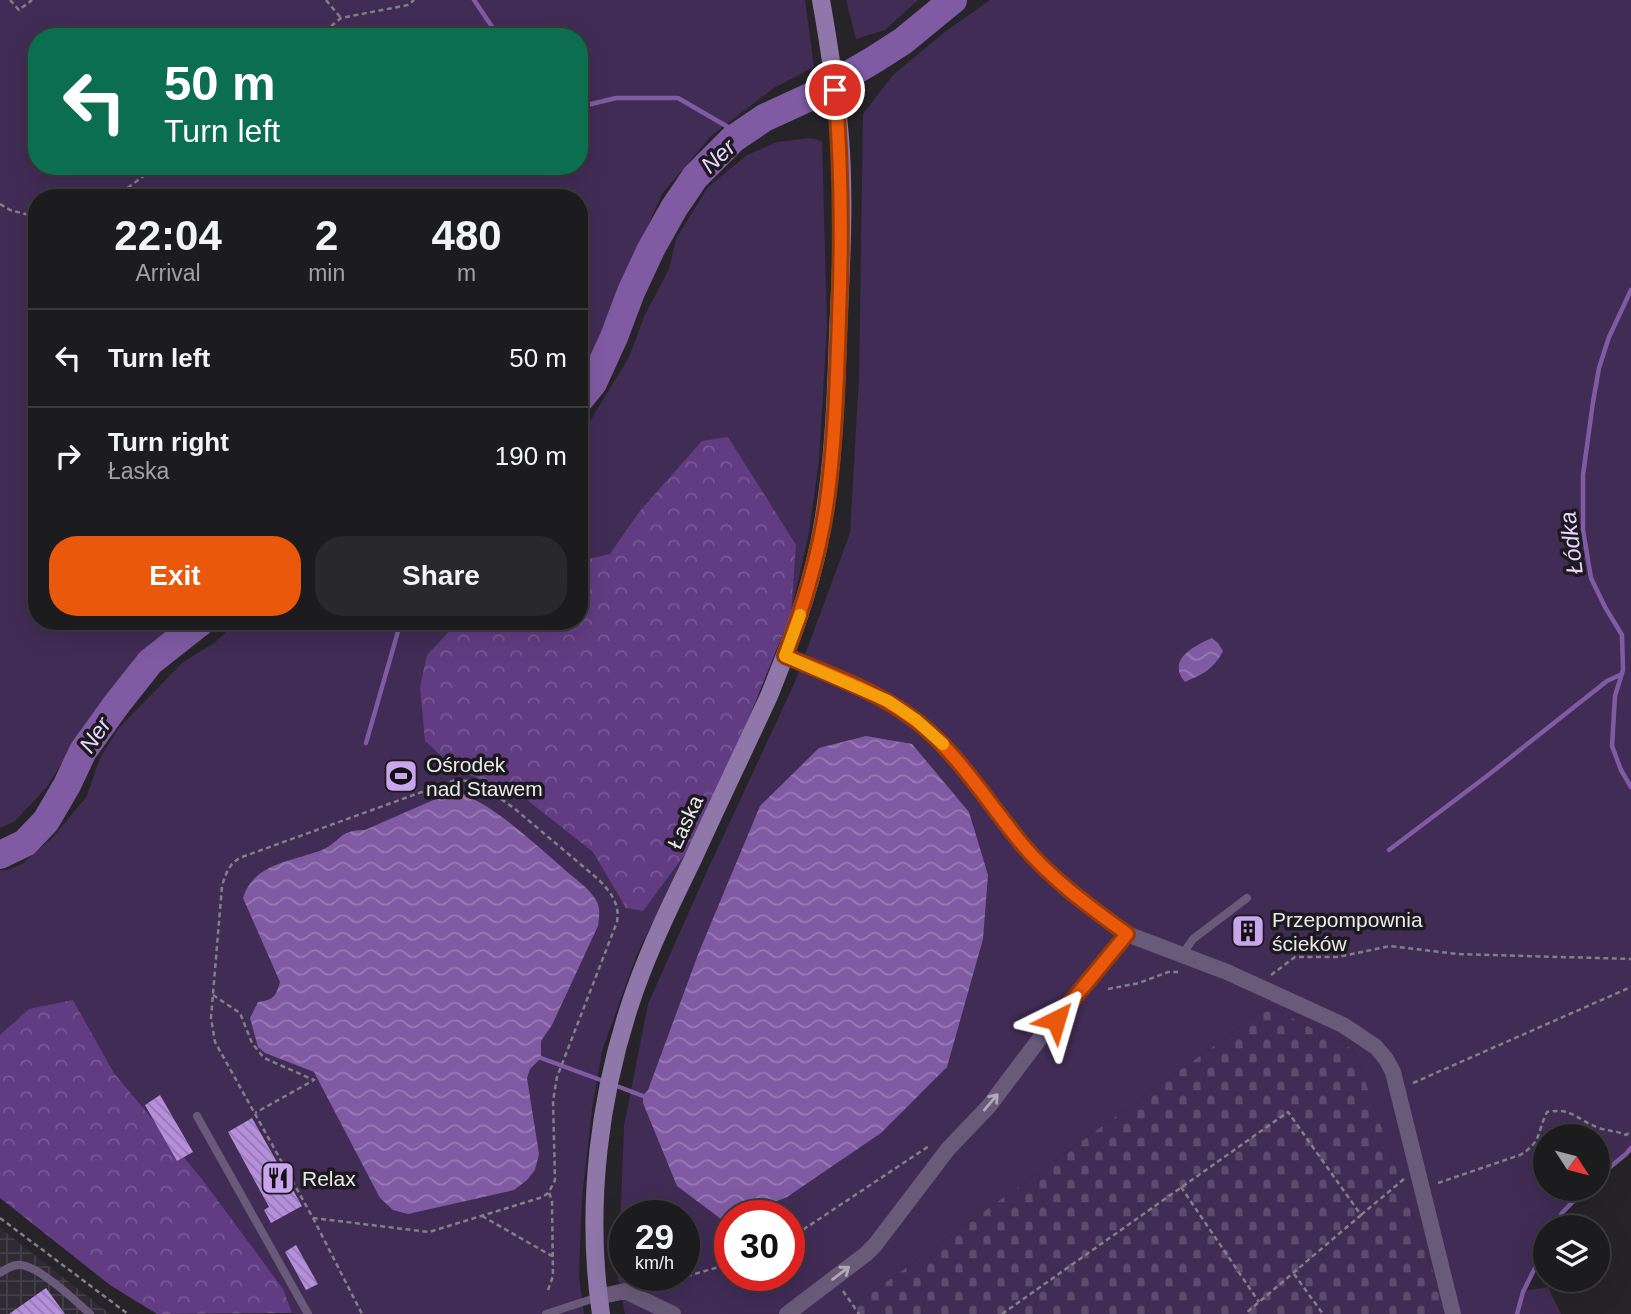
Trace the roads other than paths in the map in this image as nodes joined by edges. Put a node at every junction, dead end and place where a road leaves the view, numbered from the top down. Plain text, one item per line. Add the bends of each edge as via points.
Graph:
1 (821, 0) edge
2 (785, 656) junction
3 (1247, 898) dead end
4 (1127, 934) junction
5 (1182, 955) junction
6 (197, 1116) dead end
7 (0, 1273) edge
8 (603, 1302) edge
9 (670, 1313) edge
10 (90, 1314) edge
11 (308, 1314) edge
12 (546, 1314) edge
13 (787, 1314) edge
14 (1453, 1314) edge

1 - 2 main road, Łaska via 840,139 838,353 823,525
2 - 4 street via 888,701 916,720 952,754 1049,873
2 - 8 main road, Łaska via 656,937 628,1012 605,1107 597,1164 595,1244
3 - 5 lane via 1193,939
4 - 5 street
13 -> 4 street via 875,1245 948,1149
5 - 14 street via 1352,1030 1386,1059
6 - 11 lane
7 - 10 lane via 22,1265 47,1278
8 - 9 street via 625,1291
8 - 12 lane

